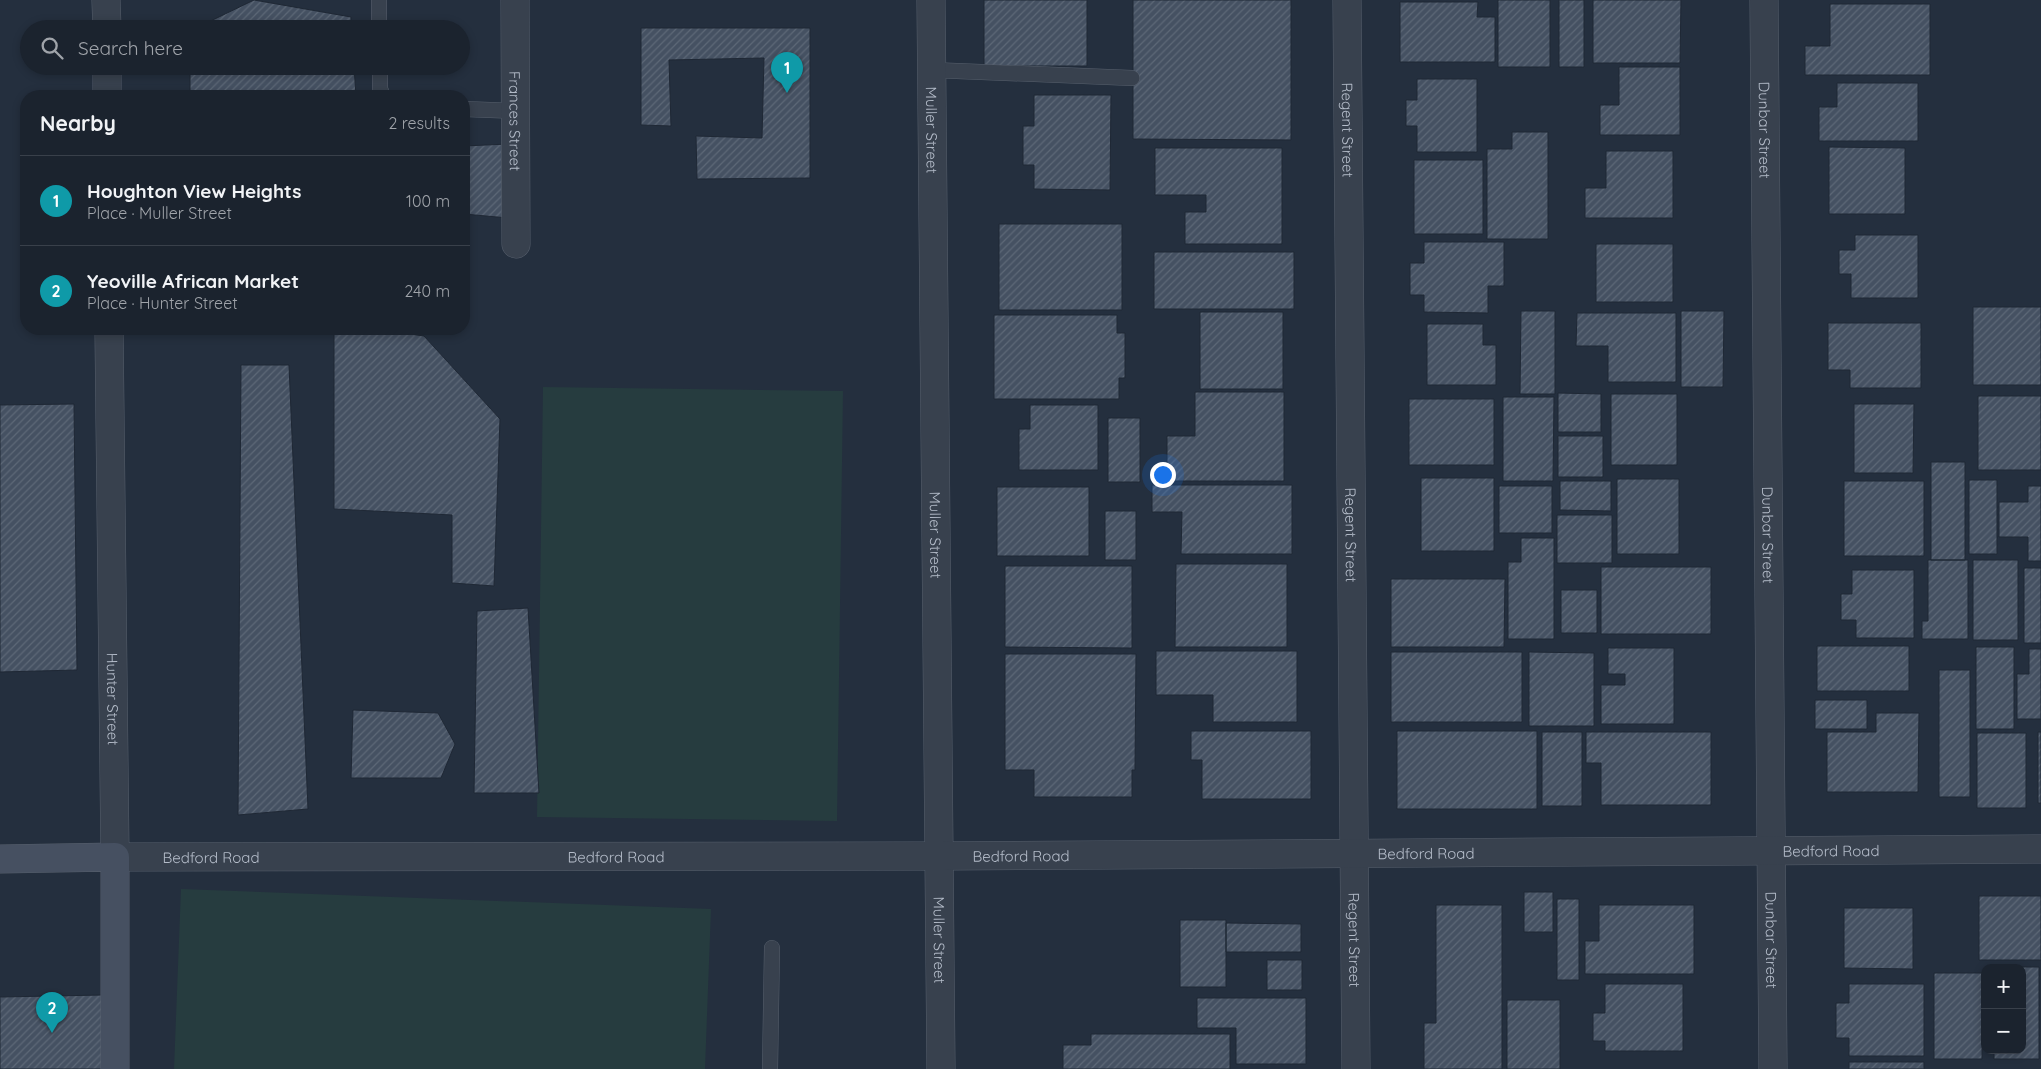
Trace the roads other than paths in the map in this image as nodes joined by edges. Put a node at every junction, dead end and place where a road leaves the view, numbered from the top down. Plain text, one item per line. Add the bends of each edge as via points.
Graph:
1 (106, 0) edge
2 (515, 0) edge
3 (931, 0) edge
4 (1347, 0) edge
5 (1764, 0) edge
6 (379, 1) dead end
7 (107, 20) edge
8 (379, 20) edge
9 (932, 70) junction
10 (107, 75) edge
11 (380, 75) edge
12 (1132, 78) dead end
13 (107, 90) edge
14 (380, 90) edge
15 (470, 109) edge
16 (516, 111) junction
17 (516, 244) dead end
18 (109, 335) edge
19 (2041, 849) edge
20 (1771, 851) junction
21 (1354, 853) junction
22 (939, 856) junction
23 (116, 858) junction
24 (0, 859) edge
25 (772, 948) dead end
26 (115, 1069) edge
27 (770, 1069) edge
28 (941, 1069) edge
29 (1356, 1069) edge
30 (1773, 1069) edge

1 - 7 street
2 - 16 street, Frances Street
3 - 9 street, Muller Street
4 - 21 street, Regent Street
5 - 20 street, Dunbar Street
6 - 8 lane
9 - 12 lane
9 - 22 street, Muller Street
10 - 13 street
11 - 14 lane
15 - 16 lane
16 - 17 street, Frances Street
18 - 23 street, Hunter Street
19 - 20 street, Bedford Road
20 - 21 street, Bedford Road
20 - 30 street, Dunbar Street
21 - 22 street, Bedford Road
21 - 29 street, Regent Street
22 - 23 street, Bedford Road
22 - 28 street, Muller Street
23 - 24 main road, Bedford Road
23 - 26 main road, Hunter Street
25 - 27 lane

